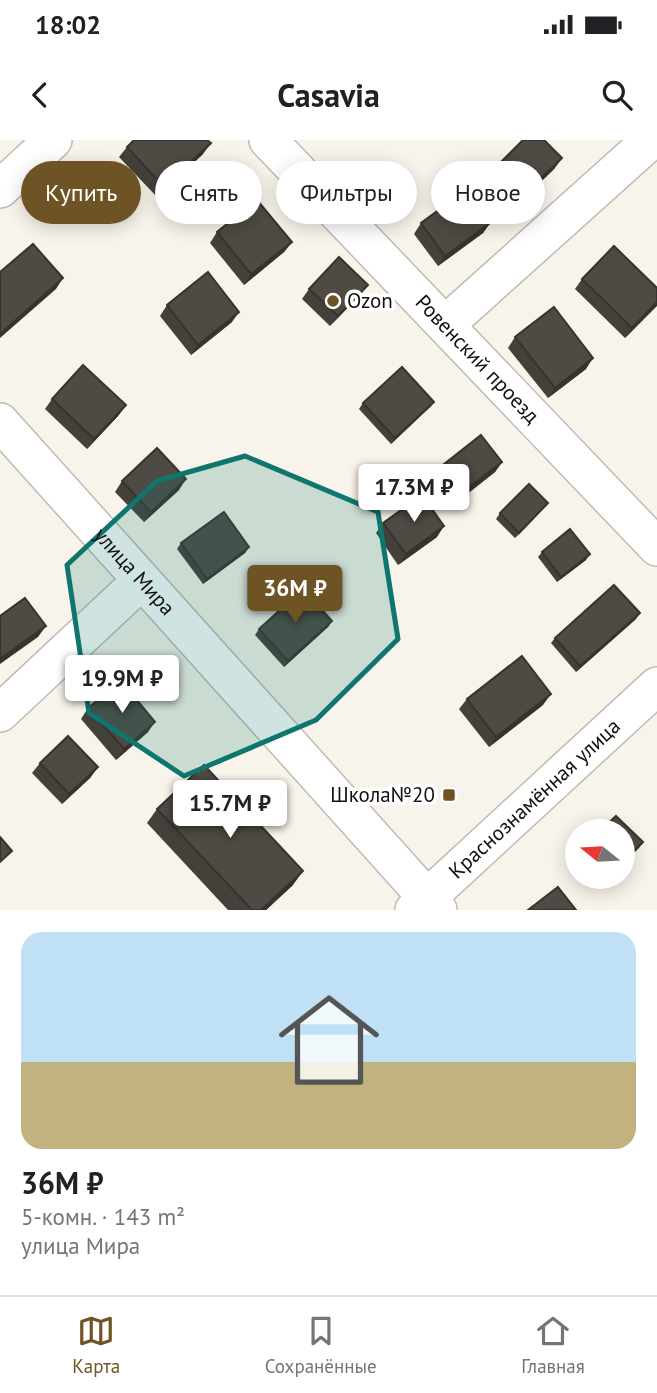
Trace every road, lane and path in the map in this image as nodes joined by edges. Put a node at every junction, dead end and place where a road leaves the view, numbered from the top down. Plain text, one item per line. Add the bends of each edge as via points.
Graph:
1 (53, 140) edge
2 (268, 140) edge
3 (651, 140) edge
4 (0, 189) edge
5 (445, 325) junction
6 (0, 422) edge
7 (657, 547) edge
8 (141, 581) junction
9 (657, 686) edge
10 (0, 713) edge
11 (426, 906) edge

1 - 4 street
2 - 5 street, Ровенский проезд
3 - 5 street
5 - 7 street, Ровенский проезд
6 - 8 street, улица Мира
8 - 10 street
8 - 11 street, улица Мира
9 - 11 street, Краснознамённая улица

